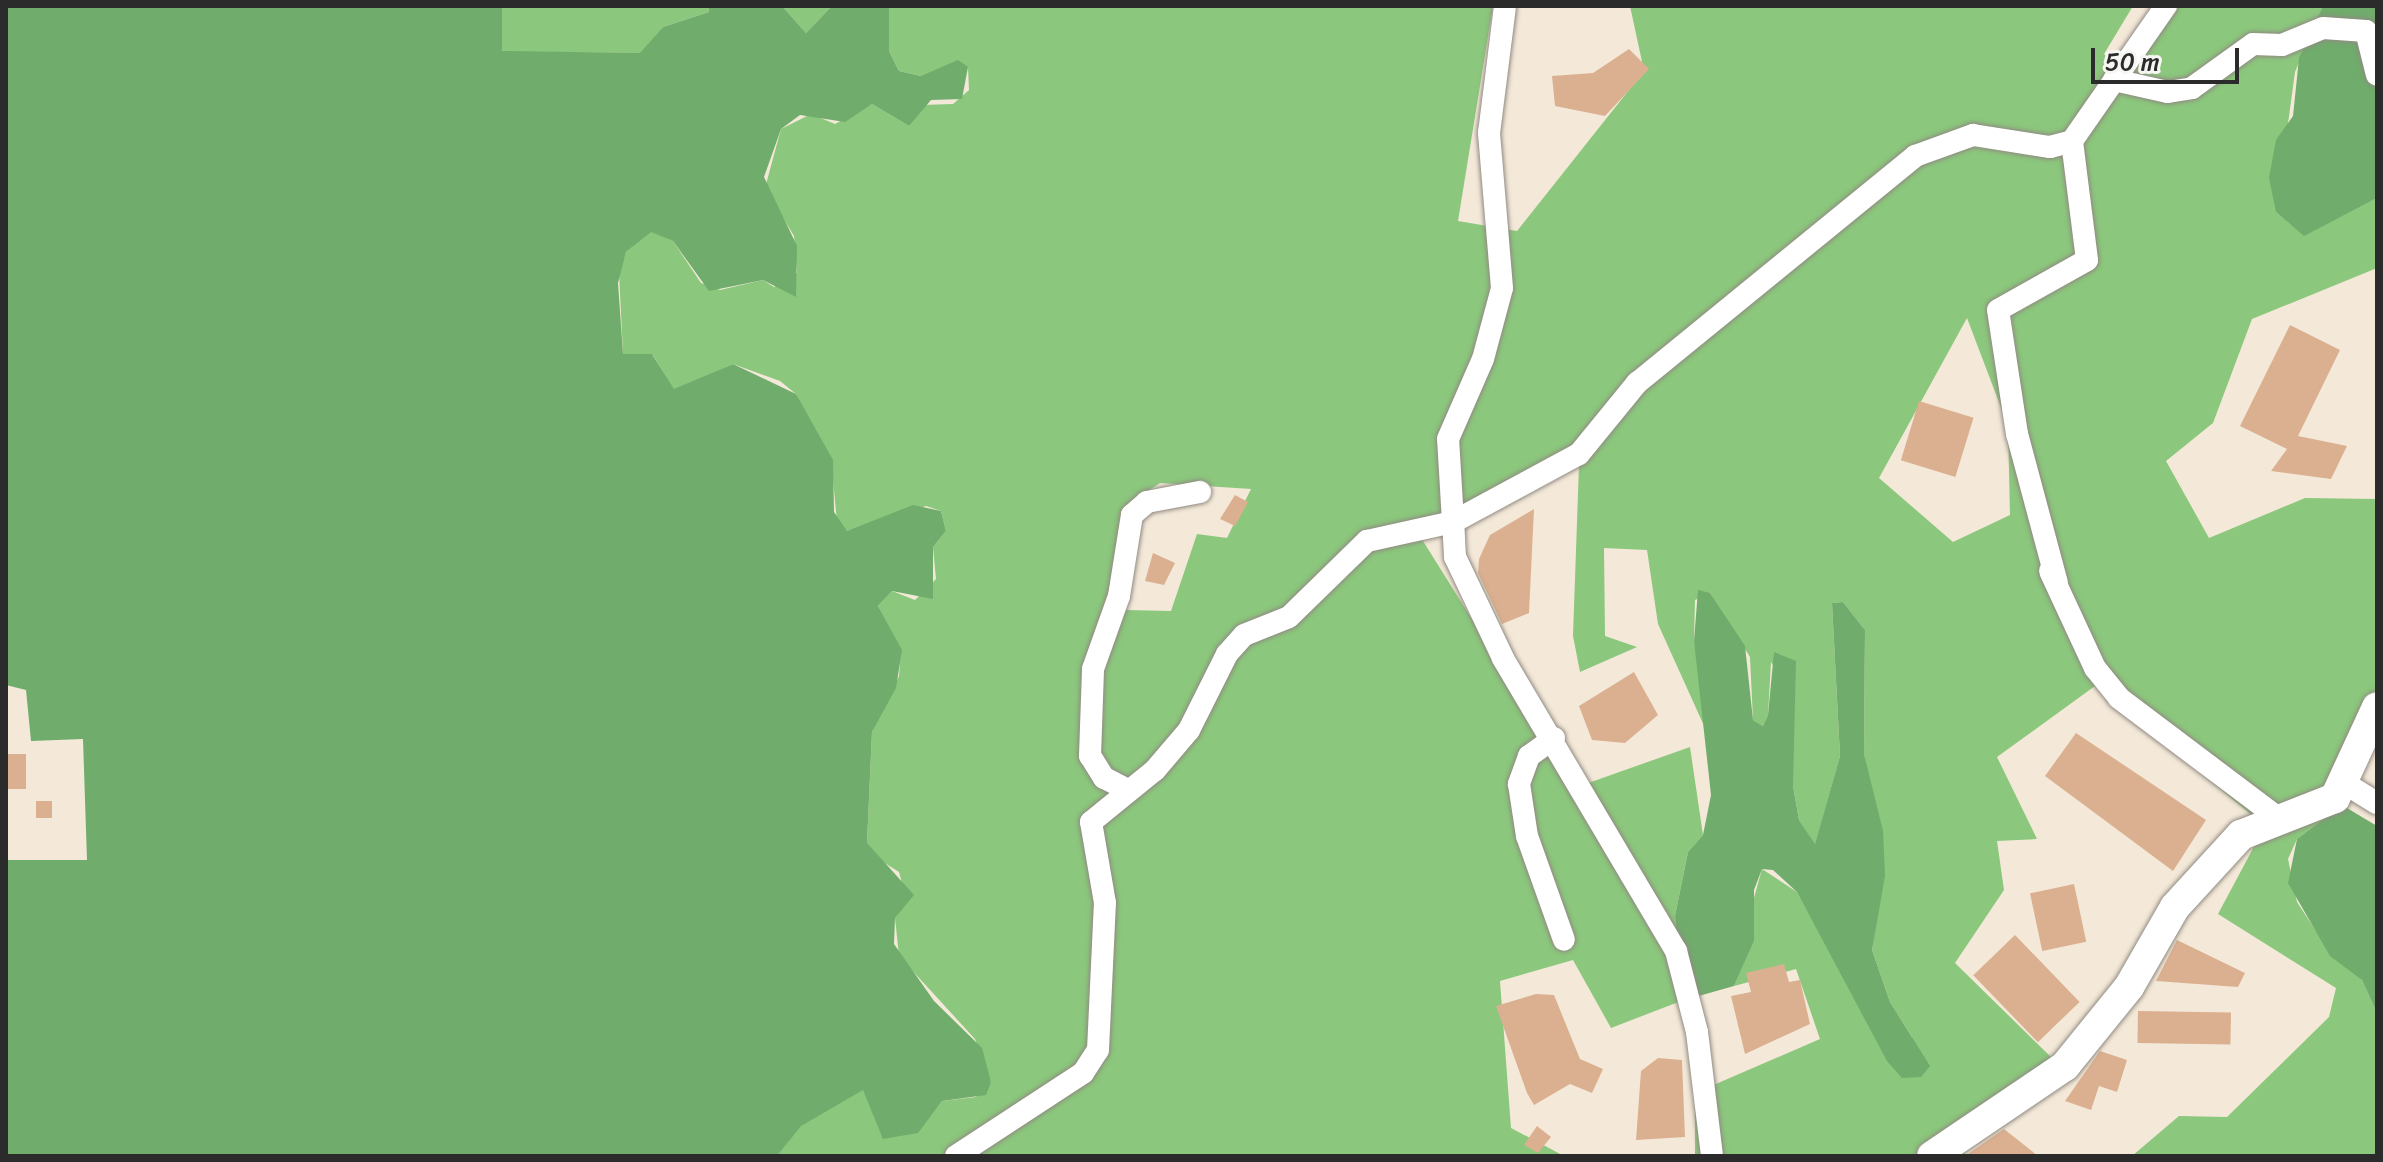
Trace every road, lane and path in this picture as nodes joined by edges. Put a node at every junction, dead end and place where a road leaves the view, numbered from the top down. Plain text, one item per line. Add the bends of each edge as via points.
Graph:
1 (1505, 6) edge
2 (2166, 6) edge
3 (2377, 75) edge
4 (2114, 80) junction
5 (2072, 141) junction
6 (1200, 492) dead end
7 (1453, 522) junction
8 (2030, 536) dead end
9 (2057, 583) junction
10 (2377, 707) edge
11 (1554, 738) junction
12 (2346, 784) junction
13 (1126, 789) junction
14 (2377, 803) edge
15 (2277, 817) junction
16 (1564, 940) dead end
17 (956, 1156) edge
18 (1712, 1156) edge
19 (1932, 1156) edge

1 - 7 street via 1489,133 1502,288 1483,359 1448,439
2 - 4 street
3 - 4 street via 2366,31 2323,28 2282,45 2253,44 2192,88 2168,92
4 - 5 street
5 - 7 street via 2050,147 1973,135 1915,156 1828,234 1637,383 1579,454
5 - 9 street via 2087,260 1998,310 2017,434
6 - 13 street via 1147,502 1132,515 1119,596 1093,669 1090,756 1104,778
7 - 11 street via 1455,557 1477,605
7 - 13 street via 1367,541 1289,617 1244,635 1227,654 1189,730 1155,770
8 - 9 street
9 - 15 street via 2095,668 2119,698
10 - 12 street
11 - 16 street via 1529,756 1519,784 1527,836
11 - 18 street via 1676,951 1697,1032
12 - 14 street
12 - 15 street via 2327,804
13 - 17 street via 1091,822 1105,903 1104,1027 1093,1062
15 - 19 street via 2241,835 2175,907 2129,987 2065,1066

